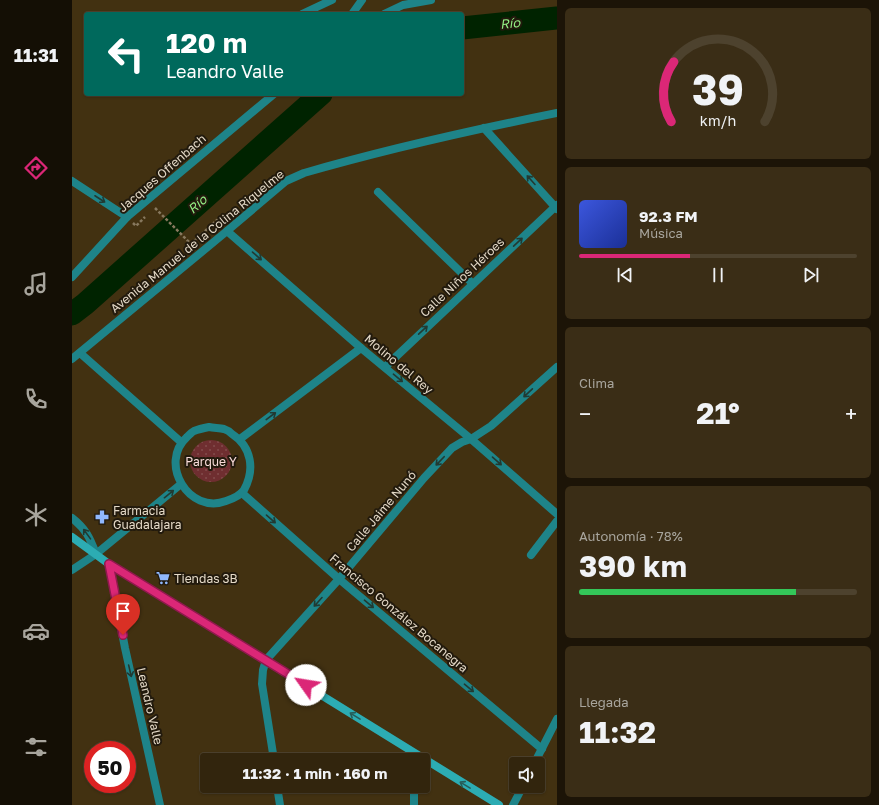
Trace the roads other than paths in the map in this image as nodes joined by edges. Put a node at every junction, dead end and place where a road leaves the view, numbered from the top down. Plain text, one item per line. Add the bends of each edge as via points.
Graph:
1 (332, 0) edge
2 (362, 0) edge
3 (431, 0) edge
4 (306, 12) edge
5 (353, 12) edge
6 (388, 12) edge
7 (272, 96) edge
8 (557, 113) edge
9 (484, 128) junction
10 (72, 181) edge
11 (378, 192) dead end
12 (556, 207) edge
13 (127, 217) junction
14 (227, 231) junction
15 (72, 277) edge
16 (473, 284) junction
17 (361, 348) junction
18 (80, 352) junction
19 (72, 359) edge
20 (385, 367) junction
21 (557, 367) edge
22 (240, 439) junction
23 (471, 439) junction
24 (182, 442) junction
25 (181, 484) junction
26 (242, 493) junction
27 (557, 514) edge
28 (72, 518) edge
29 (557, 521) edge
30 (72, 537) edge
31 (96, 554) junction
32 (532, 556) dead end
33 (109, 564) junction
34 (72, 570) edge
35 (339, 579) junction
36 (266, 660) junction
37 (557, 720) edge
38 (542, 749) junction
39 (273, 753) edge
40 (408, 753) edge
41 (538, 757) edge
42 (430, 766) edge
43 (278, 793) edge
44 (414, 793) edge
45 (519, 793) edge
46 (160, 805) edge
47 (280, 805) edge
48 (414, 805) edge
49 (499, 805) edge
50 (513, 805) edge

1 - 4 street
2 - 5 street
3 - 6 street via 403,5
7 - 13 street, Jacques Offenbach
8 - 9 street, Avenida Manuel de la Colina Riquelme
12 -> 9 street
9 - 14 street, Avenida Manuel de la Colina Riquelme via 304,173 286,181
10 -> 13 street
11 - 16 street
16 -> 12 street, Calle Niños Héroes
13 - 15 street, Jacques Offenbach
14 -> 17 street, Molino del Rey
14 - 18 street, Avenida Manuel de la Colina Riquelme
20 -> 16 street, Calle Niños Héroes
17 - 20 street, Molino del Rey
22 -> 17 street
18 - 19 street, Avenida Manuel de la Colina Riquelme
18 - 24 street
20 -> 23 street, Molino del Rey
21 -> 23 street, Calle Jaime Nunó via 492,426
22 - 24 street via 226,430 209,427 194,431
22 - 26 street via 248,452 251,466 249,481
23 -> 27 street, Molino del Rey
23 -> 35 street, Calle Jaime Nunó via 452,448 428,473
24 - 25 street via 176,457 176,470
25 - 26 street via 189,494 210,503 221,503
31 -> 25 street
26 -> 35 street, Francisco González Bocanegra
31 -> 28 street via 90,537
29 - 32 street
30 - 31 main road
31 - 33 main road
31 - 34 street
33 - 36 main road
33 -> 46 street, Leandro Valle
35 -> 36 street, Calle Jaime Nunó
35 -> 38 street, Francisco González Bocanegra
36 - 39 street via 262,684
40 -> 36 main road
37 - 38 street
38 - 41 street
49 -> 42 main road
43 - 47 street
44 - 48 street
45 - 50 street

